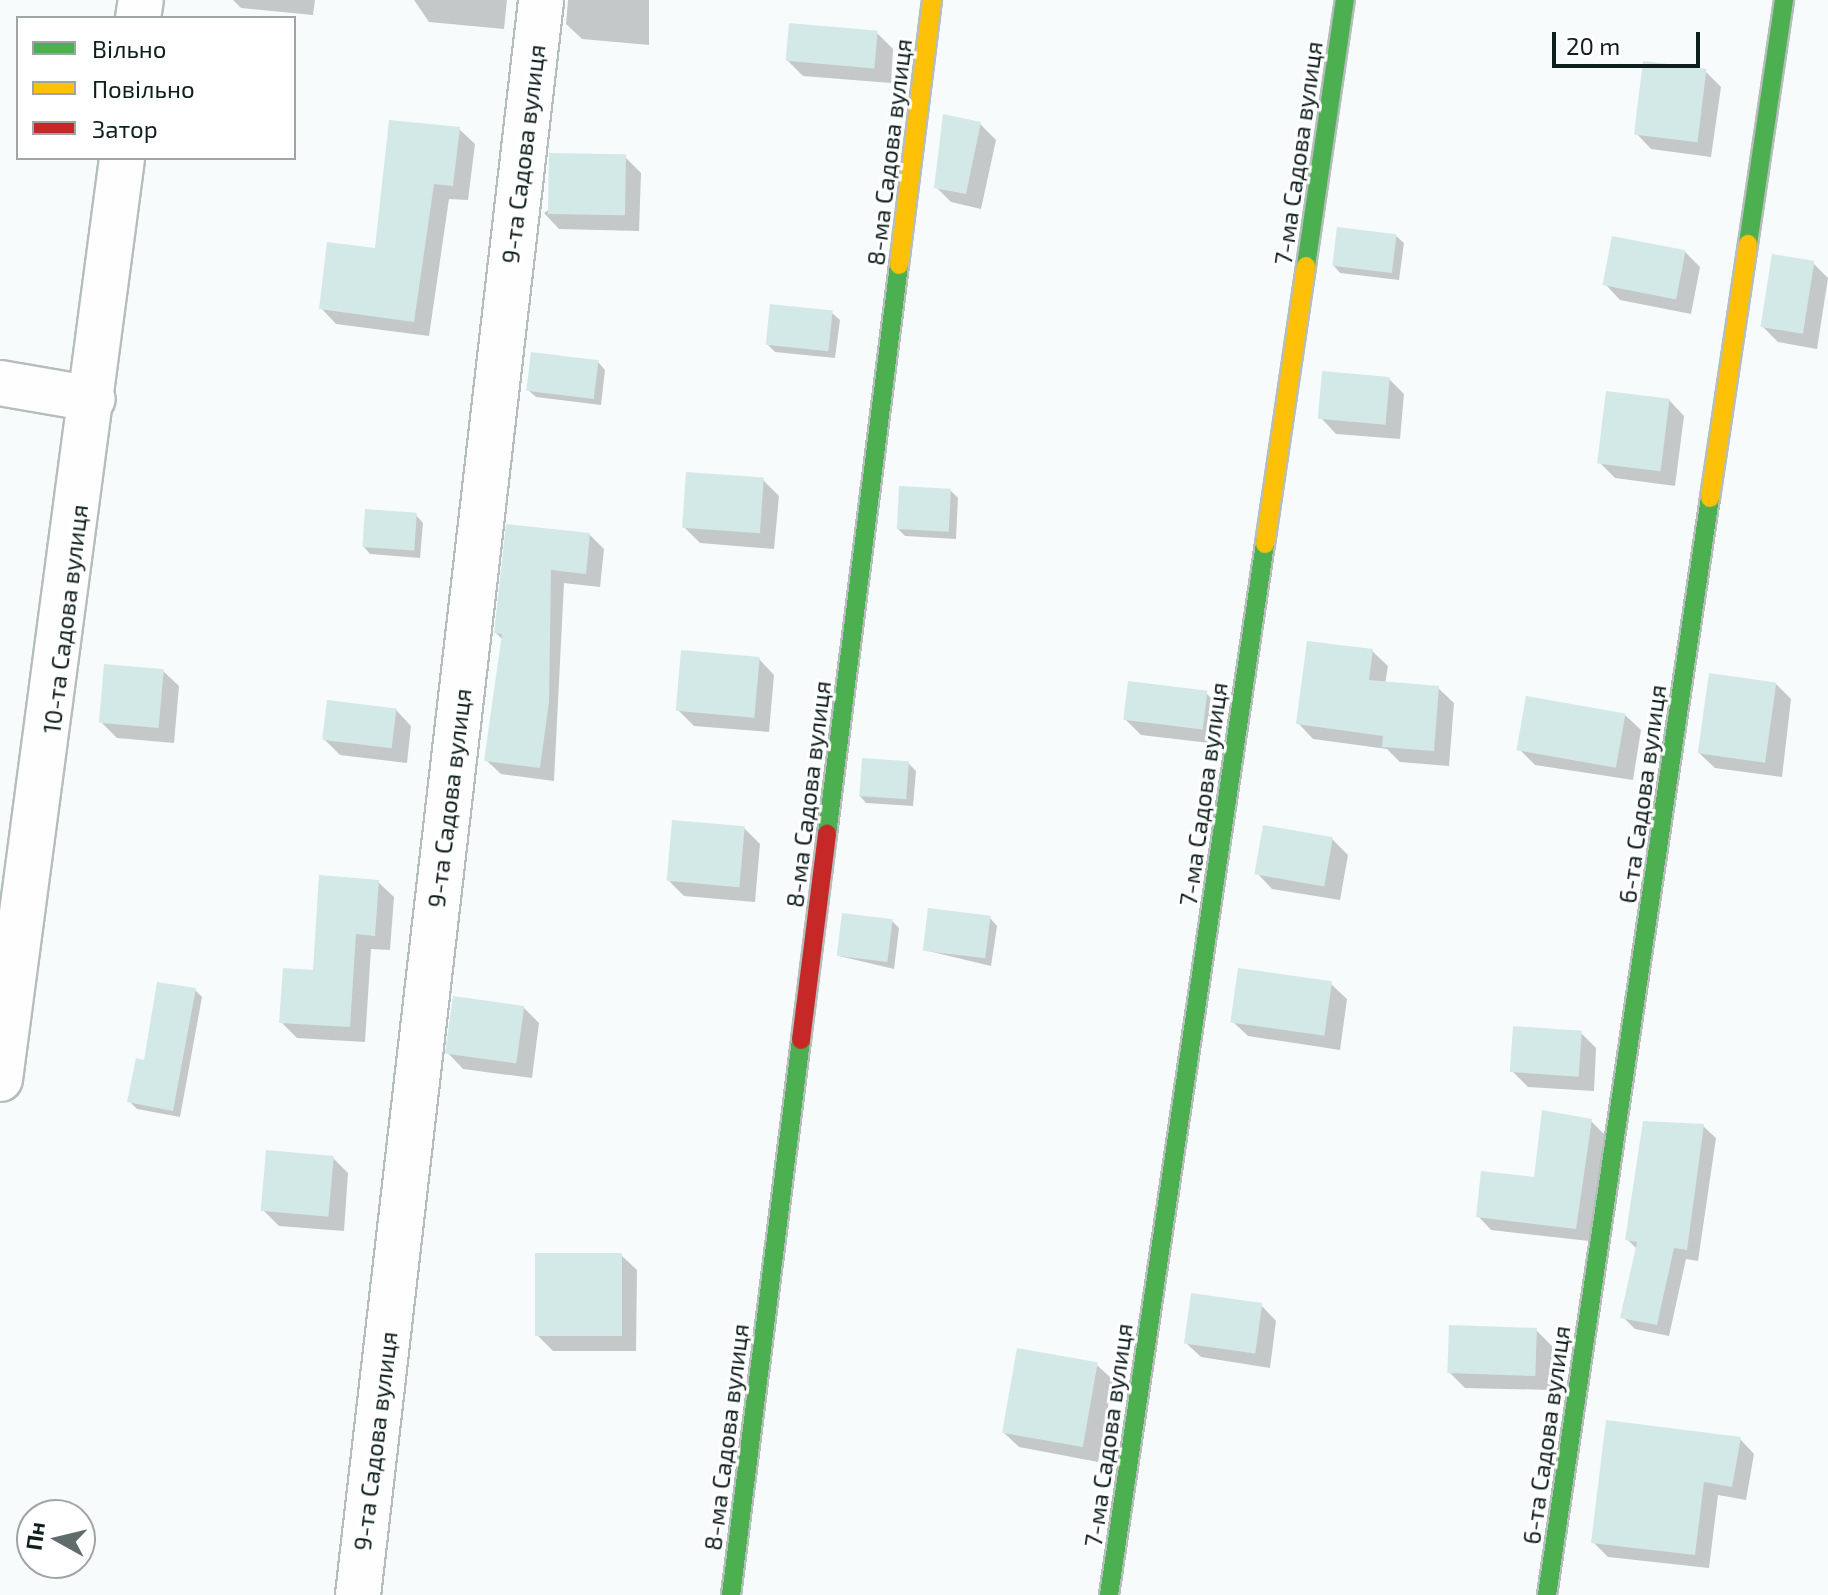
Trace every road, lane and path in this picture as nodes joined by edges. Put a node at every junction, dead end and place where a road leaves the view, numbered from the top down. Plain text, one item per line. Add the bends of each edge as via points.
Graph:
1 (541, 0) edge
2 (932, 0) edge
3 (1345, 0) edge
4 (1784, 0) edge
5 (122, 160) edge
6 (0, 383) edge
7 (93, 399) junction
8 (0, 1079) edge
9 (358, 1595) edge
10 (731, 1595) edge
11 (1109, 1595) edge
12 (1547, 1595) edge

1 - 9 street, 9-та Садова вулиця
2 - 10 street, 8-ма Садова вулиця
3 - 11 street, 7-ма Садова вулиця
4 - 12 street, 6-та Садова вулиця
5 - 7 street, 10-та Садова вулиця
6 - 7 street
7 - 8 street, 10-та Садова вулиця

